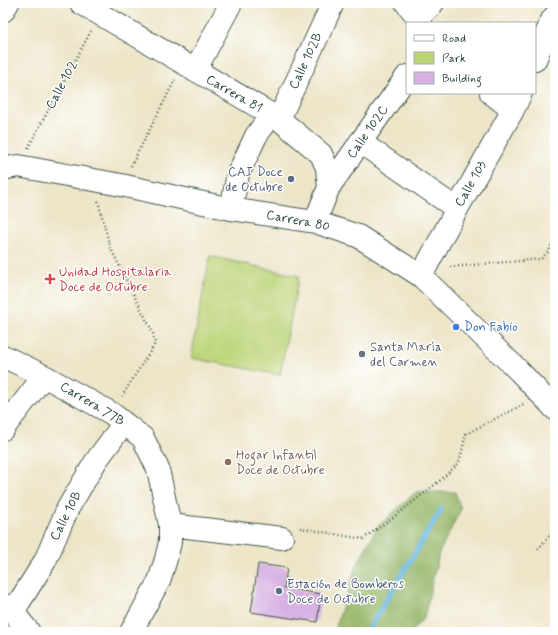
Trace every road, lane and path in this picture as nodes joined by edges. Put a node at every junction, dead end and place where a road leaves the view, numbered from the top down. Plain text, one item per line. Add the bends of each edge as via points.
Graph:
1 (8, 3) edge
2 (81, 3) edge
3 (231, 3) edge
4 (332, 3) edge
5 (102, 9) edge
6 (3, 11) edge
7 (555, 16) edge
8 (536, 58) edge
9 (189, 67) junction
10 (406, 77) edge
11 (494, 94) edge
12 (517, 102) edge
13 (275, 117) junction
14 (360, 142) junction
15 (11, 167) edge
16 (92, 179) junction
17 (121, 185) junction
18 (329, 187) junction
19 (232, 209) junction
20 (457, 209) junction
21 (315, 222) junction
22 (555, 238) edge
23 (447, 267) dead end
24 (421, 276) junction
25 (3, 356) edge
26 (44, 376) junction
27 (526, 403) dead end
28 (555, 409) edge
29 (118, 418) junction
30 (3, 429) edge
31 (170, 525) junction
32 (555, 529) edge
33 (291, 533) joint
34 (538, 549) dead end
35 (8, 608) edge
36 (29, 632) edge
37 (131, 632) edge

1 - 6 street
2 - 5 street, Carrera 81
3 - 9 street
4 - 13 street, Calle 102B
5 - 9 street, Carrera 81
5 - 15 path, Calle 102
7 - 8 street
9 - 13 street, Carrera 81
9 - 17 path
10 - 14 street, Calle 102C
11 - 12 street
12 - 20 street, Calle 103
13 - 18 street, Carrera 81 via 321,154 327,168
13 - 19 street, Calle 102B via 256,136 238,174
14 - 18 street, Calle 102C
14 - 20 street
15 - 16 street, Carrera 80
16 - 17 street, Carrera 80
16 - 29 path via 110,247 153,333 155,344
17 - 19 street, Carrera 80
18 - 21 street, Carrera 81
19 - 21 street, Carrera 80
20 - 24 street, Calle 103
21 - 24 street, Carrera 80 via 358,236
22 - 23 path via 549,251 540,259
24 - 28 street, Carrera 80 via 520,371
25 - 26 street, Carrera 77B
26 - 29 street, Carrera 77B
26 - 30 street
27 - 33 path via 466,434 459,463 363,539
29 - 31 street, Carrera 77B via 143,438 158,469
29 - 35 street, Calle 10B via 68,508 45,560
31 - 33 street
31 - 37 street, Carrera 77B via 170,542 159,581
32 - 34 path
35 - 36 street

